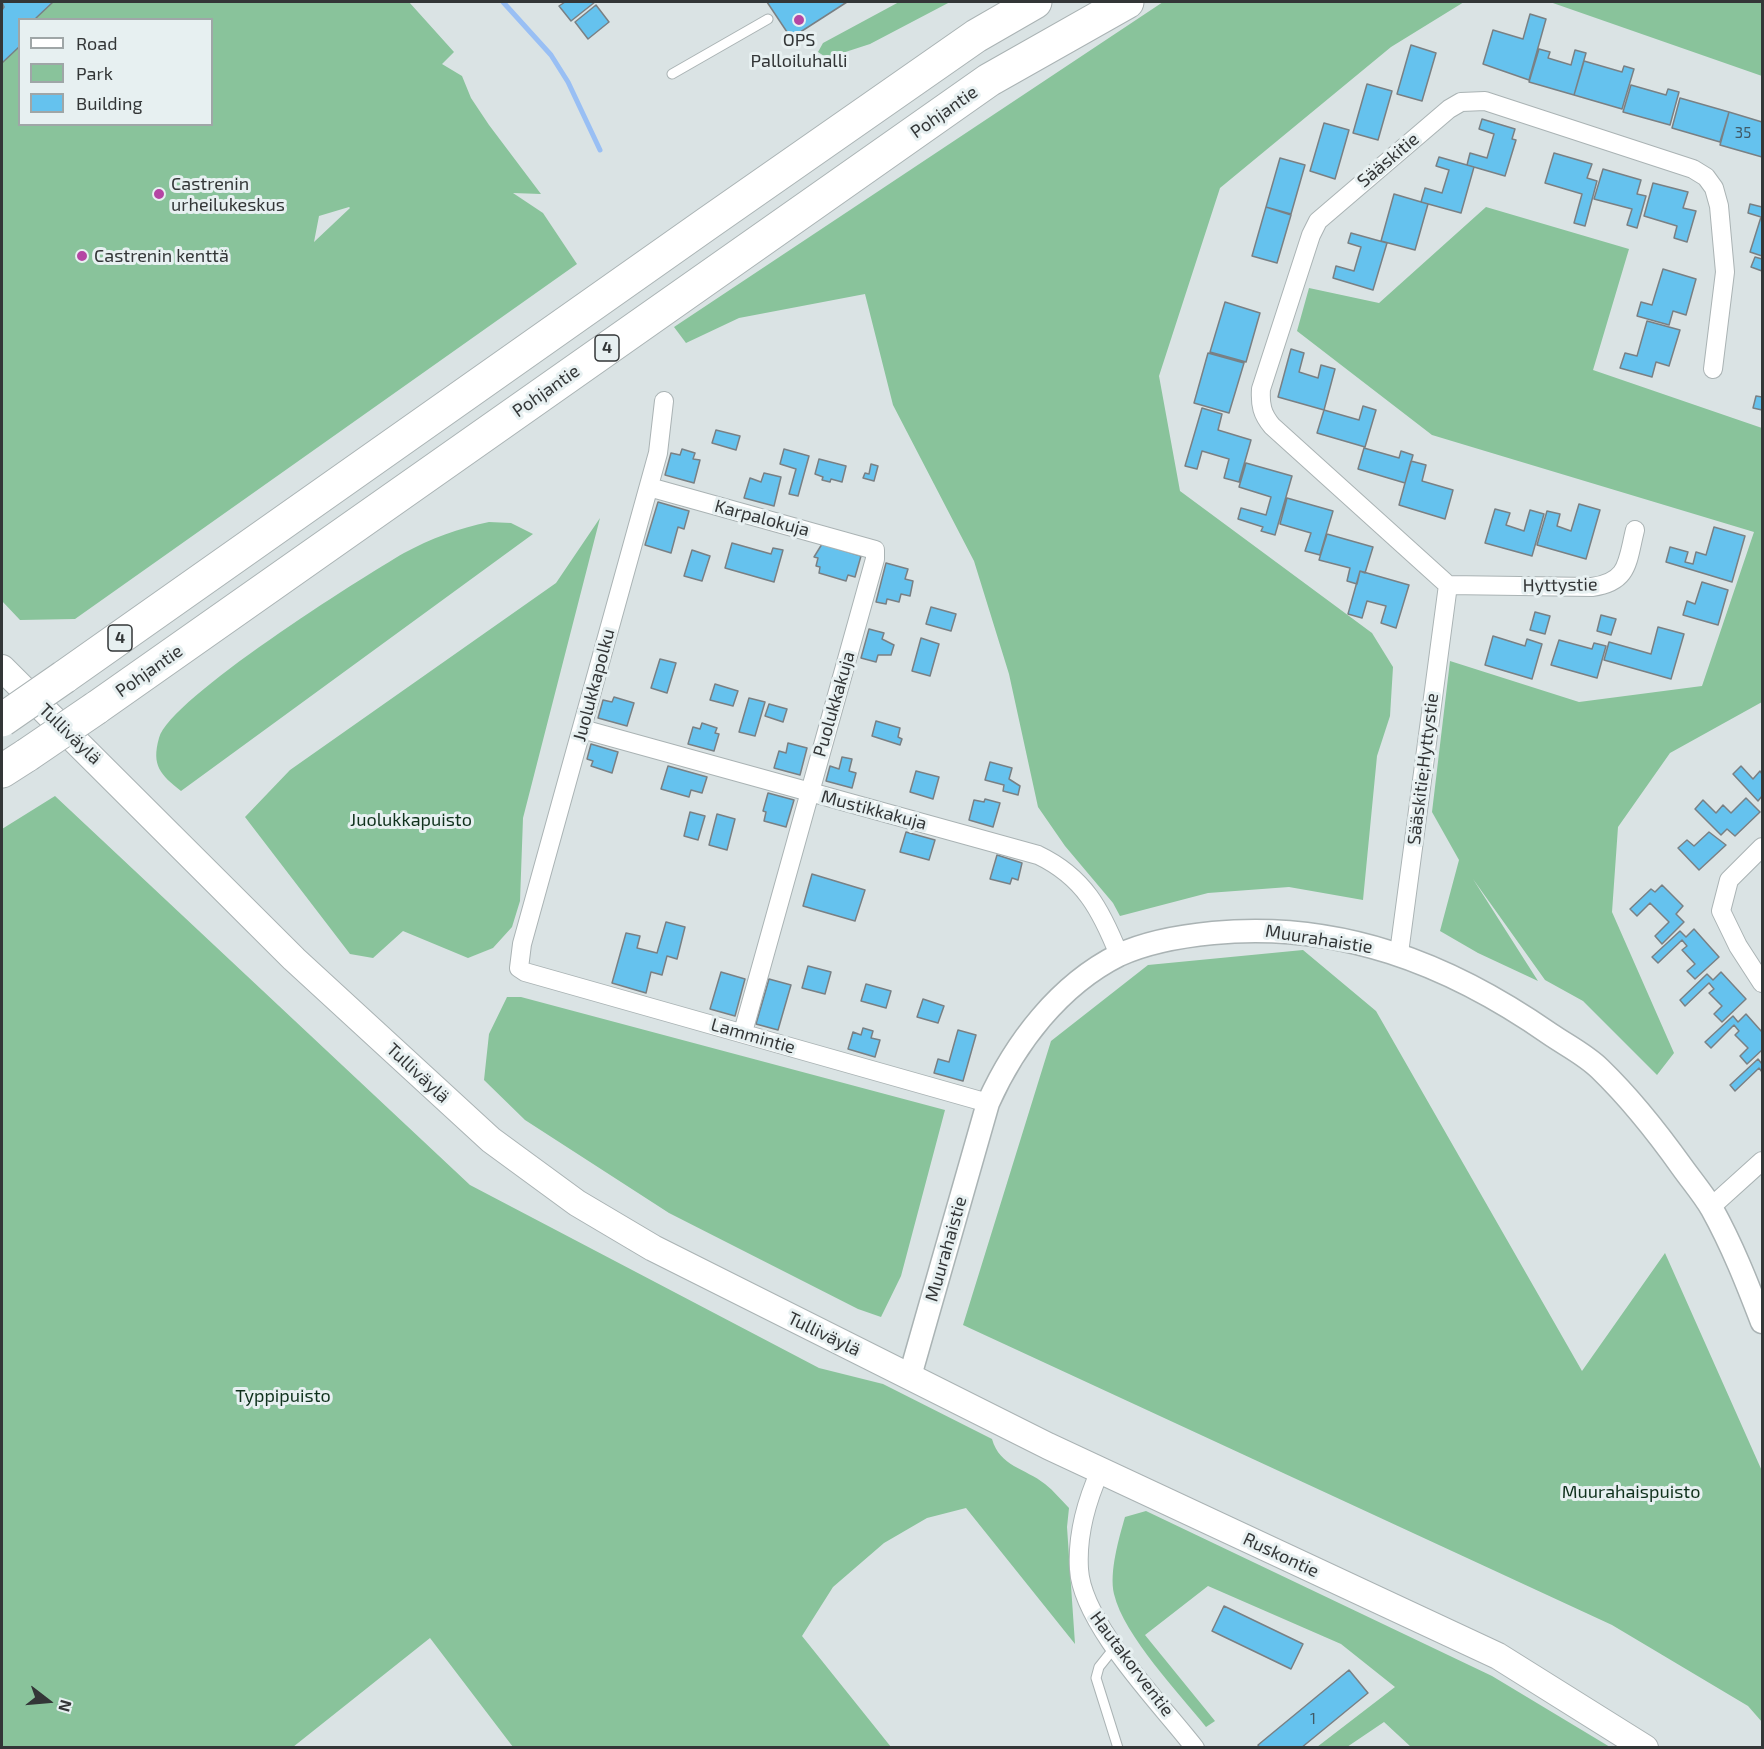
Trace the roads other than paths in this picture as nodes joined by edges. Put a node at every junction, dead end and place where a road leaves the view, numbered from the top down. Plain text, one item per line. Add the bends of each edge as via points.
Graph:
1 (1035, 2) edge
2 (1127, 2) edge
3 (768, 19) dead end
4 (672, 74) dead end
5 (1713, 369) dead end
6 (664, 401) dead end
7 (649, 487) junction
8 (1635, 530) dead end
9 (875, 550) joint
10 (1448, 585) junction
11 (2, 668) edge
12 (2, 720) edge
13 (582, 729) junction
14 (14, 763) edge
15 (810, 792) junction
16 (1762, 847) edge
17 (1398, 953) junction
18 (1119, 955) junction
19 (519, 968) joint
20 (1762, 983) edge
21 (743, 1032) junction
22 (988, 1103) junction
23 (1762, 1161) edge
24 (1711, 1207) junction
25 (1762, 1322) edge
26 (910, 1376) junction
27 (1100, 1471) junction
28 (1115, 1647) junction
29 (1118, 1748) edge
30 (1196, 1748) edge
31 (1645, 1748) edge

1 - 12 highway, 4, bridge via 976,36 717,216
2 - 14 highway, Pohjantie / 4, bridge via 989,80
3 - 4 lane
5 - 10 street, Sääskitie via 1725,272 1719,206 1706,177 1693,169 1485,101 1461,102 1449,109 1318,222 1261,389 1260,403 1272,426
6 - 7 street, Juolukkapolku via 658,453
7 - 9 street, Karpalokuja
7 - 13 street, Juolukkapolku
8 - 10 street, Hyttystie via 1626,567 1619,579 1608,585
9 - 15 street, Puolukkakuja
10 - 17 street, Sääskitie;Hyttystie
11 - 26 main road, Tulliväylä via 294,959 491,1140 577,1203 653,1248
13 - 15 street, Mustikkakuja
13 - 19 street, Juolukkapolku via 522,944
15 - 18 street, Mustikkakuja via 1038,855 1062,866 1099,910
15 - 21 street, Puolukkakuja
16 - 20 street via 1729,880 1721,911
17 - 18 street, Muurahaistie via 1298,932 1251,930 1168,940
17 - 24 street, Muurahaistie via 1442,969 1504,1002 1598,1067 1647,1118
18 - 22 street, Muurahaistie via 1054,1003 1002,1071
19 - 21 street, Lammintie
21 - 22 street, Lammintie
22 - 26 street, Muurahaistie
23 - 24 street
24 - 25 street, Muurahaistie
26 - 27 main road, Ruskontie
27 - 28 street, Hautakorventie via 1085,1516 1079,1570 1088,1605
27 - 31 main road, Ruskontie via 1498,1656
28 - 29 lane via 1099,1667 1096,1678
28 - 30 street, Hautakorventie

